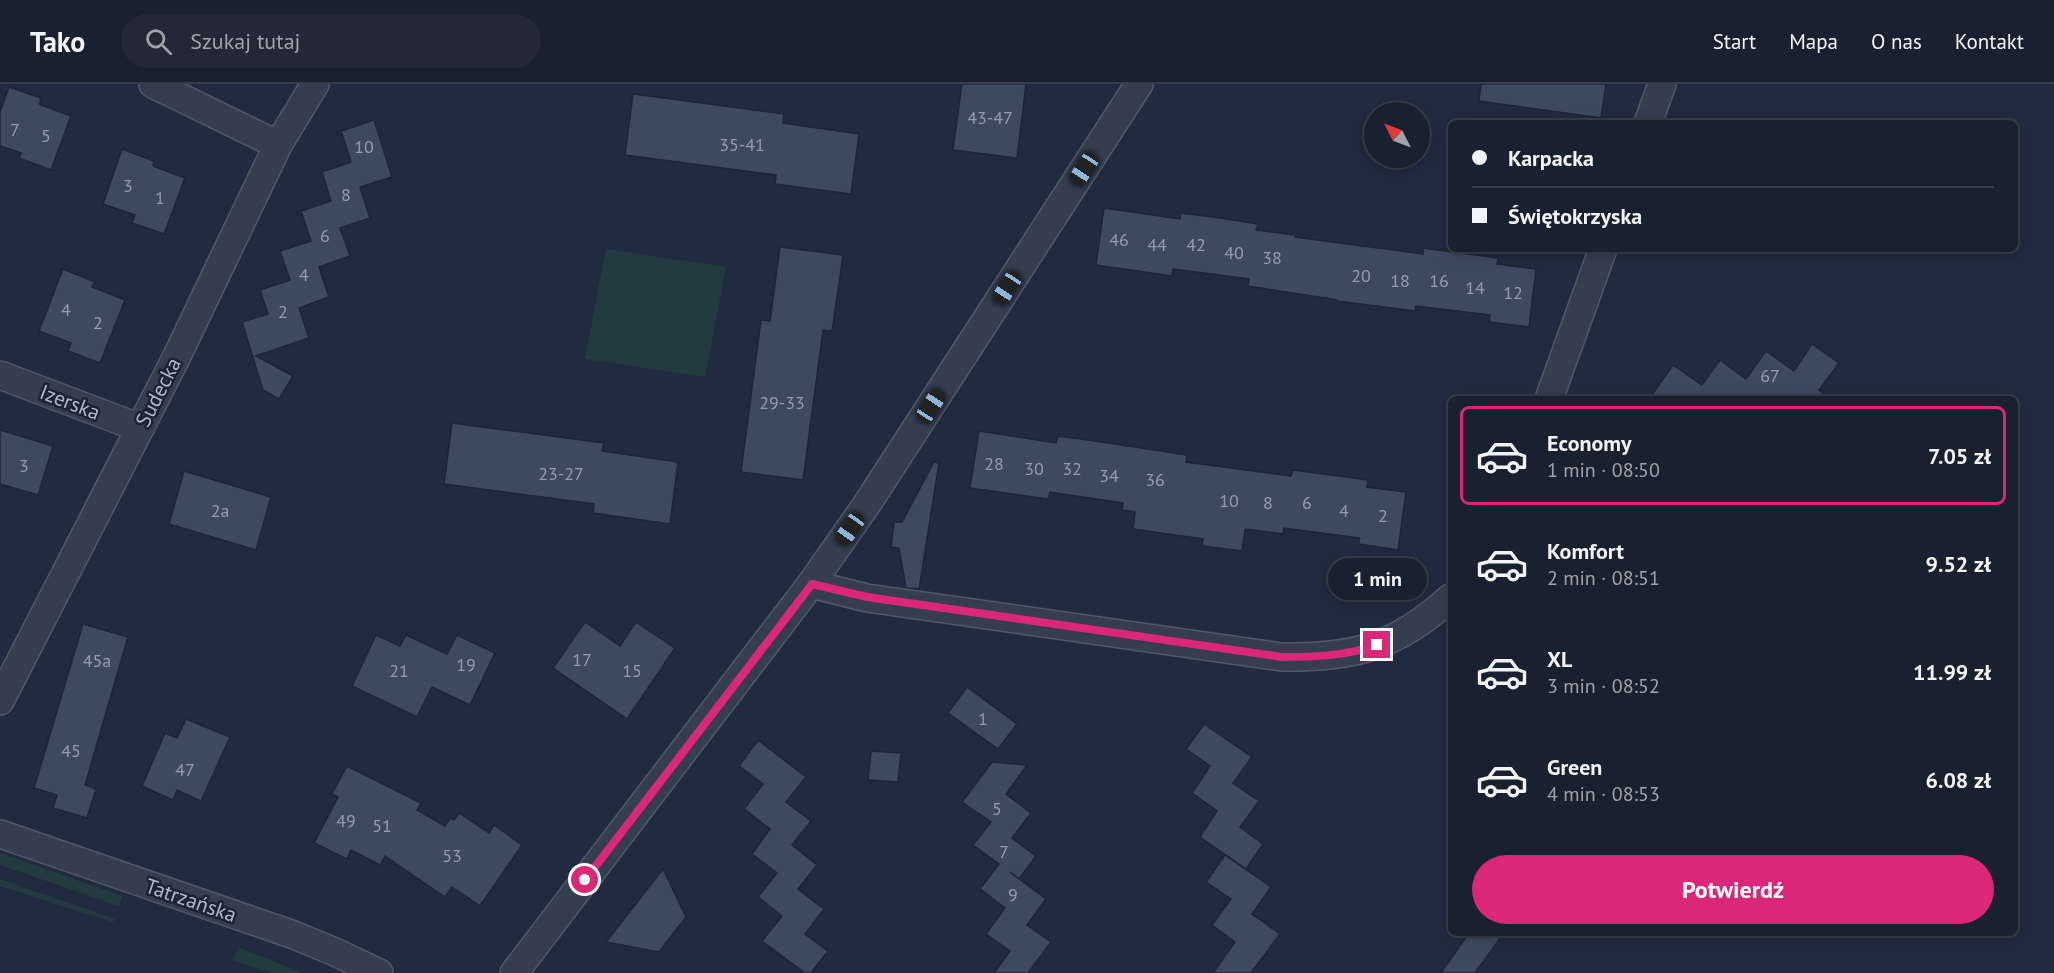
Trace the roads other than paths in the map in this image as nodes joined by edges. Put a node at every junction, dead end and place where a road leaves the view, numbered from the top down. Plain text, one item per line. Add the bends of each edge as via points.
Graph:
1 (153, 84) edge
2 (315, 84) edge
3 (1139, 84) edge
4 (1662, 84) edge
5 (1649, 120) edge
6 (278, 145) junction
7 (1602, 252) edge
8 (0, 375) edge
9 (1550, 396) edge
10 (140, 428) junction
11 (812, 584) junction
12 (1448, 600) edge
13 (0, 701) edge
14 (0, 834) edge
15 (380, 973) edge
16 (514, 973) edge

1 - 6 street
2 - 6 street, Sudecka
3 - 11 street
4 - 5 street
6 - 10 street, Sudecka
7 - 9 street
8 - 10 street, Izerska
10 - 13 street, Sudecka
11 - 12 street via 878,599 1282,657 1321,657 1368,648 1395,638
11 - 16 street
14 - 15 street, Tatrzańska via 294,935

